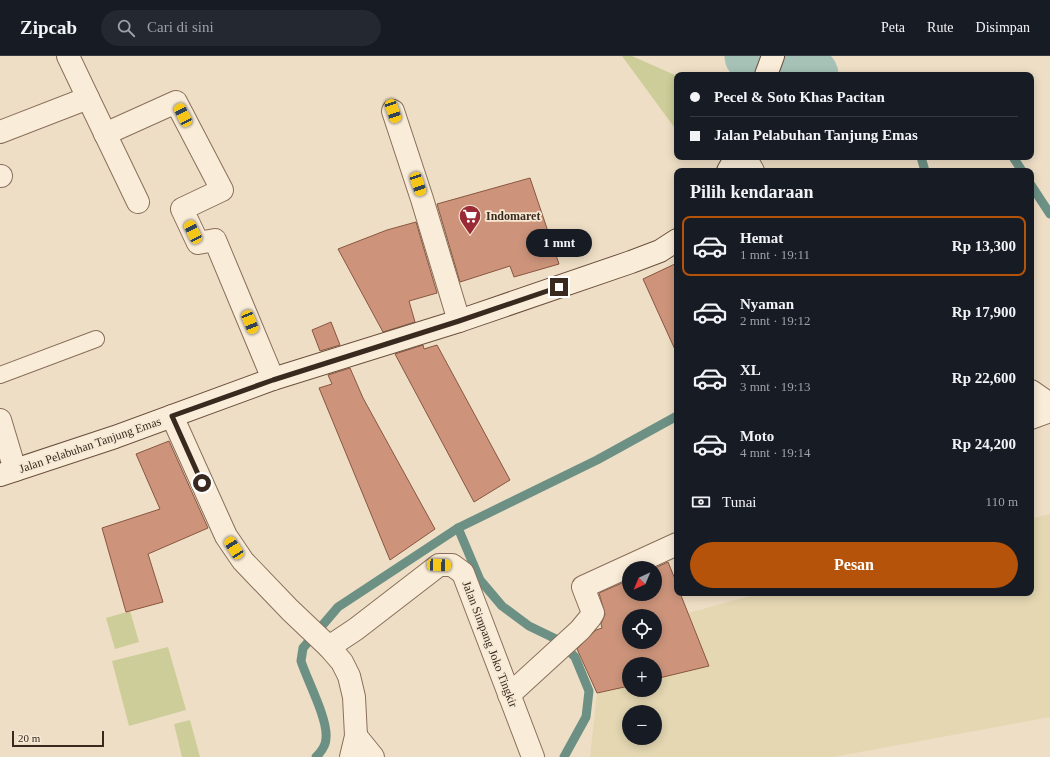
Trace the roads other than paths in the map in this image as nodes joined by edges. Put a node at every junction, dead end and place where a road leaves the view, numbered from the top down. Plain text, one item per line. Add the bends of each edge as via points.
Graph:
1 (68, 56) edge
2 (773, 56) edge
3 (767, 72) edge
4 (88, 98) junction
5 (393, 111) dead end
6 (0, 132) edge
7 (106, 134) junction
8 (138, 202) dead end
9 (671, 246) edge
10 (459, 321) junction
11 (96, 338) dead end
12 (0, 375) edge
13 (273, 380) junction
14 (1034, 393) edge
15 (1050, 404) edge
16 (1050, 411) edge
17 (172, 416) junction
18 (1034, 417) edge
19 (0, 420) edge
20 (8, 473) edge
21 (674, 545) edge
22 (325, 644) junction
23 (509, 695) junction
24 (356, 736) junction
25 (371, 756) edge
26 (351, 757) edge
27 (533, 757) edge

1 - 4 street
2 - 3 street
4 - 6 street
4 - 7 street
5 - 10 street
7 - 8 street
7 - 13 street via 176,102 222,190 182,209 198,243 214,240
9 - 10 street, Jalan Pelabuhan Tanjung Emas
10 - 13 street, Jalan Pelabuhan Tanjung Emas
11 - 12 lane
13 - 17 street, Jalan Pelabuhan Tanjung Emas
14 - 15 street
16 - 18 street
17 - 20 street, Jalan Pelabuhan Tanjung Emas
17 - 22 street via 226,536 243,560
19 - 20 street
21 - 23 street via 583,587 592,613 590,618
22 - 23 street, Jalan Simpang Joko Tingkir via 356,629 439,565 452,565 463,573
22 - 24 street via 342,662 349,676 354,697
23 - 27 street, Jalan Simpang Joko Tingkir
24 - 25 street
24 - 26 street

